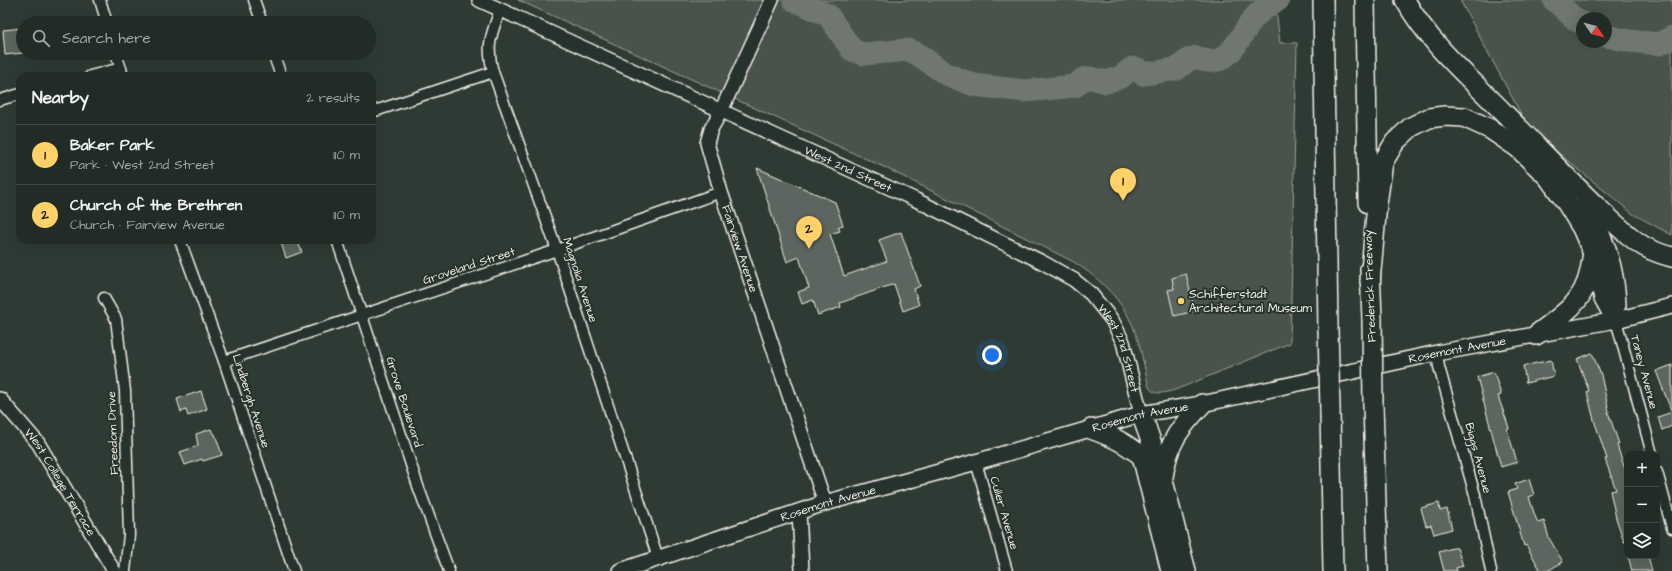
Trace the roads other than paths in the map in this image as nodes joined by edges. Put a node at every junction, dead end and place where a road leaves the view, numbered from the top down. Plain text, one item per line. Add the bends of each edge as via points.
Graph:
1 (100, 0) edge
2 (254, 0) edge
3 (479, 0) edge
4 (1323, 0) edge
5 (1365, 0) edge
6 (1405, 0) edge
7 (770, 6) edge
8 (500, 10) junction
9 (105, 16) edge
10 (260, 16) edge
11 (118, 60) edge
12 (275, 60) edge
13 (122, 72) edge
14 (280, 72) edge
15 (493, 72) junction
16 (16, 95) edge
17 (0, 100) edge
18 (376, 111) edge
19 (721, 111) junction
20 (1567, 178) junction
21 (721, 192) junction
22 (181, 244) edge
23 (338, 244) edge
24 (557, 250) junction
25 (1593, 253) junction
26 (1672, 257) edge
27 (1370, 282) junction
28 (104, 298) dead end
29 (1672, 306) edge
30 (362, 315) junction
31 (1616, 320) junction
32 (1536, 335) junction
33 (1437, 353) junction
34 (224, 361) junction
35 (0, 399) edge
36 (1202, 404) junction
37 (1141, 414) junction
38 (1091, 429) junction
39 (1651, 451) edge
40 (1143, 456) junction
41 (976, 462) junction
42 (1162, 480) junction
43 (1660, 483) edge
44 (825, 502) junction
45 (799, 511) junction
46 (1331, 514) junction
47 (1672, 528) edge
48 (658, 558) junction
49 (114, 571) edge
50 (125, 571) edge
51 (294, 571) edge
52 (449, 571) edge
53 (620, 571) edge
54 (802, 571) edge
55 (1007, 571) edge
56 (1171, 571) edge
57 (1186, 571) edge
58 (1322, 571) edge
59 (1333, 571) edge
60 (1378, 571) edge
61 (1491, 571) edge

1 - 9 street
2 - 10 street
3 - 8 street, West 2nd Street
4 - 46 highway, bridge
5 - 27 highway, Frederick Freeway
6 - 20 highway via 1438,48
7 - 19 street, Fairview Avenue
8 - 15 street, Magnolia Avenue via 489,44
8 - 19 street, West 2nd Street
11 - 13 street
12 - 14 street
15 - 18 street
15 - 24 street, Magnolia Avenue
16 - 17 street
19 - 21 street, Fairview Avenue via 710,129 707,143
19 - 37 street, West 2nd Street via 916,200 1035,258 1074,280 1105,310 1119,333
20 - 26 highway via 1637,242
20 - 31 highway via 1602,237 1611,265
21 - 24 street, Groveland Street
21 - 44 street, Fairview Avenue
22 - 34 street, Lindbergh Avenue
23 - 30 street, Grove Boulevard
24 - 30 street, Groveland Street
24 - 48 street, Magnolia Avenue
25 - 27 highway via 1566,202 1548,177 1518,148 1490,129 1464,117 1429,118 1411,127 1394,142 1383,162
25 - 31 highway via 1604,298
25 - 32 highway via 1591,273 1581,298
27 - 60 highway, Frederick Freeway, bridge
28 - 50 street, Freedom Drive via 116,319 126,391 129,534
29 - 31 main road, Rosemont Avenue
30 - 34 street, Groveland Street
30 - 52 street, Grove Boulevard via 418,486
31 - 32 main road, Rosemont Avenue
31 - 39 street, Taney Avenue
32 - 33 main road, Rosemont Avenue
33 - 36 main road, Rosemont Avenue
33 - 61 street, Biggs Avenue via 1475,495
34 - 51 street, Lindbergh Avenue
35 - 49 street, West College Terrace via 38,443
36 - 37 main road, Rosemont Avenue
36 - 42 highway via 1176,435 1166,456
37 - 38 main road, Rosemont Avenue
37 - 40 highway via 1139,442
37 - 42 highway
38 - 40 highway via 1117,438
38 - 41 main road, Rosemont Avenue
40 - 56 highway
41 - 44 main road, Rosemont Avenue
41 - 55 street, Culler Avenue
42 - 57 highway
43 - 47 street
44 - 45 main road, Rosemont Avenue
45 - 48 main road, Rosemont Avenue
45 - 54 street
46 - 58 highway
46 - 59 highway
48 - 53 main road, Rosemont Avenue

